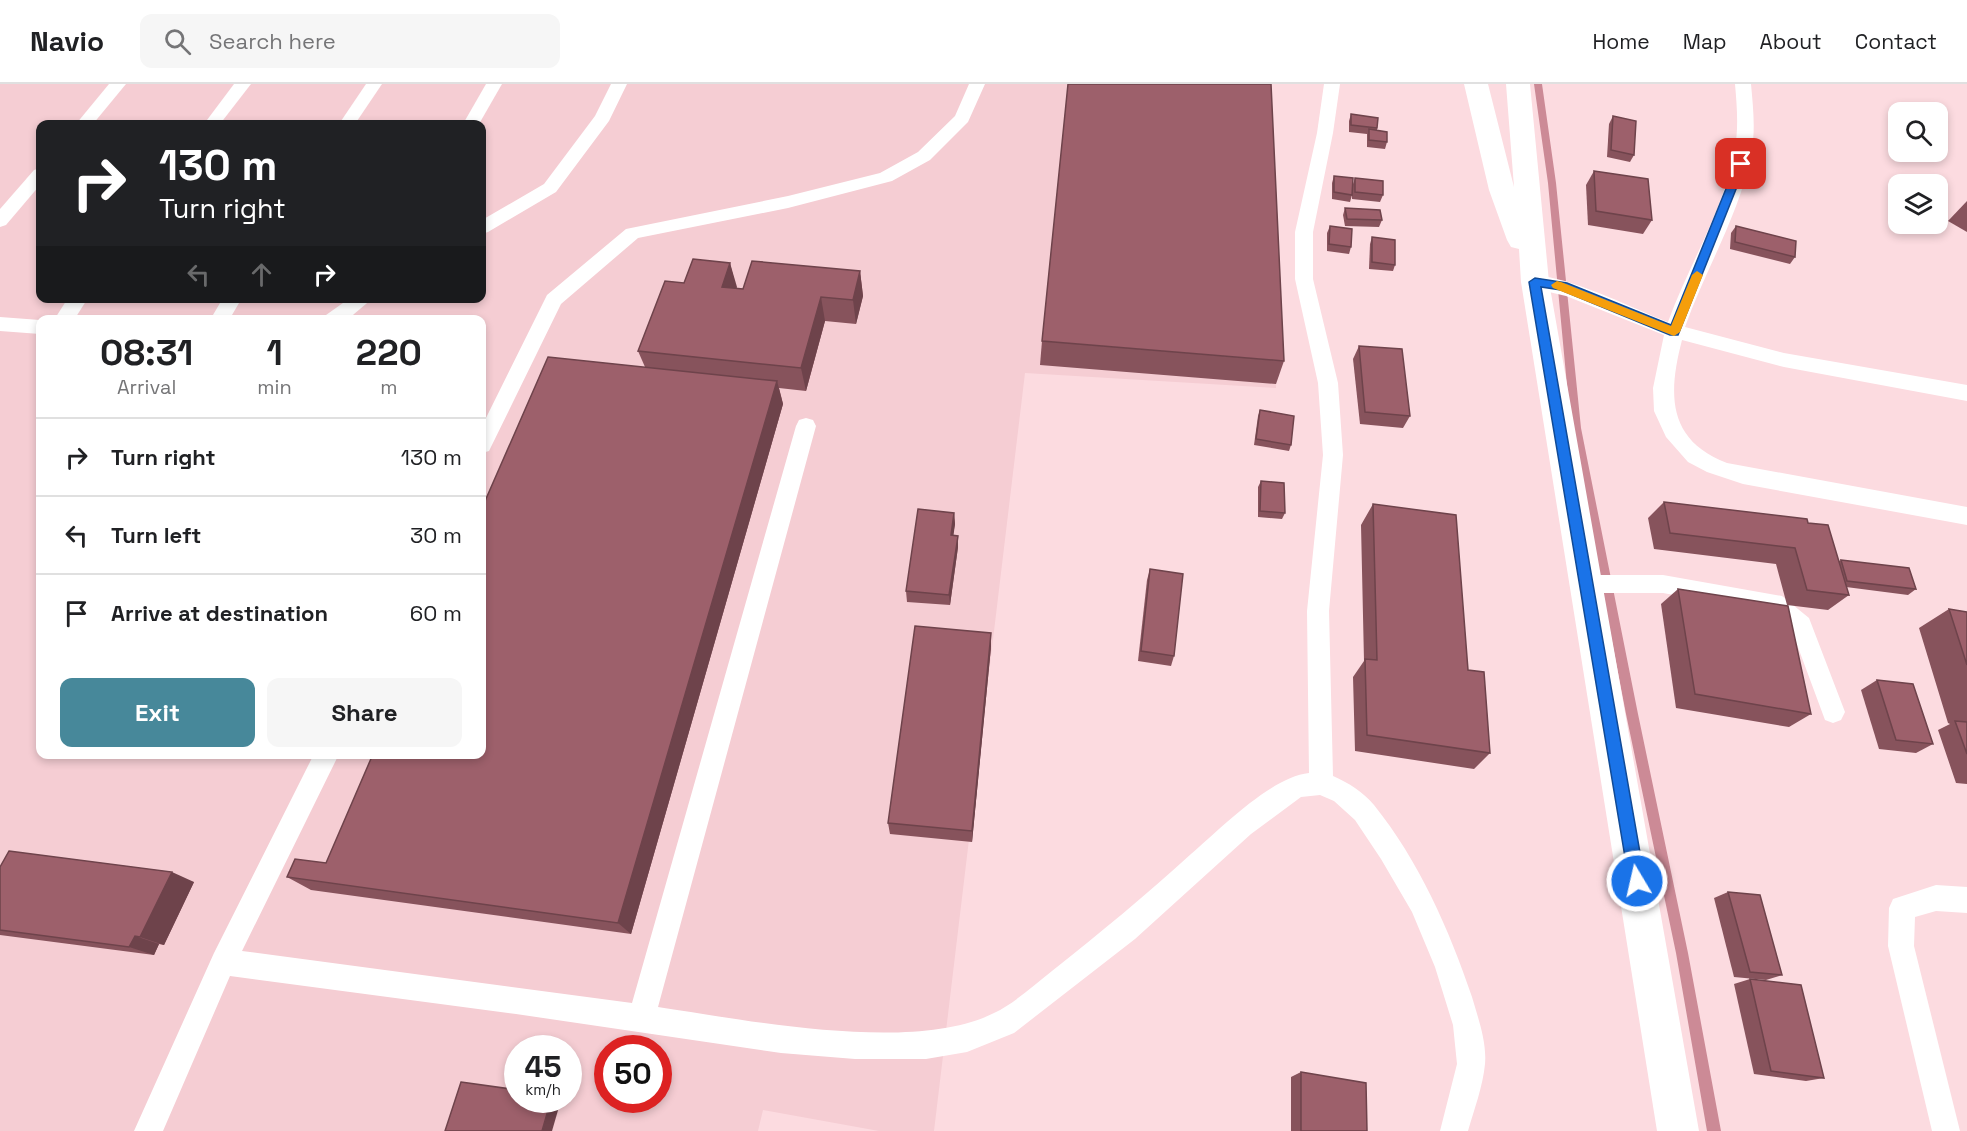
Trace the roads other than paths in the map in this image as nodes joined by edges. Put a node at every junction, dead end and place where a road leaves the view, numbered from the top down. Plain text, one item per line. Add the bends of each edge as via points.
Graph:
1 (118, 84) edge
2 (243, 84) edge
3 (374, 84) edge
4 (494, 84) edge
5 (619, 84) edge
6 (977, 84) edge
7 (1332, 84) edge
8 (1476, 84) edge
9 (1518, 84) edge
10 (1743, 84) edge
11 (87, 120) edge
12 (215, 120) edge
13 (350, 120) edge
14 (473, 120) edge
15 (36, 179) edge
16 (0, 221) edge
17 (486, 226) edge
18 (1535, 282) junction
19 (357, 303) edge
20 (340, 315) edge
21 (0, 324) edge
22 (36, 327) edge
23 (1674, 332) junction
24 (1967, 393) edge
25 (806, 426) dead end
26 (486, 437) edge
27 (1967, 516) edge
28 (1587, 584) junction
29 (1833, 712) dead end
30 (324, 759) edge
31 (1321, 783) junction
32 (1967, 900) edge
33 (223, 962) junction
34 (641, 1019) junction
35 (148, 1131) edge
36 (1454, 1131) edge
37 (1678, 1131) edge
38 (1946, 1131) edge

1 - 11 lane
2 - 12 lane
3 - 13 lane
4 - 14 lane
5 - 17 lane via 603,117 550,188
6 - 26 lane via 962,118 924,156 886,177 788,202 632,233 554,300
7 - 31 lane via 1304,232 1304,279 1328,383 1333,455 1318,611
8 - 18 main road via 1502,190
9 - 18 main road
10 - 23 lane via 1746,118 1741,164
15 - 16 lane
18 - 23 lane via 1563,286
18 - 28 main road
19 - 20 lane
21 - 22 lane
23 - 24 lane via 1766,358
23 - 27 lane via 1662,389 1669,426 1681,445 1705,462 1733,473
25 - 34 lane
28 - 29 lane via 1664,584 1774,603 1801,625
28 - 37 main road
30 - 33 lane
31 - 34 lane via 1296,786 1242,825 1126,930 1034,1002 1004,1023 966,1038 926,1045 855,1045
31 - 36 lane via 1344,793 1365,812 1421,903 1448,966 1467,1025 1471,1064
32 - 38 lane via 1936,898 1902,908 1901,946
33 - 34 lane
33 - 35 lane

